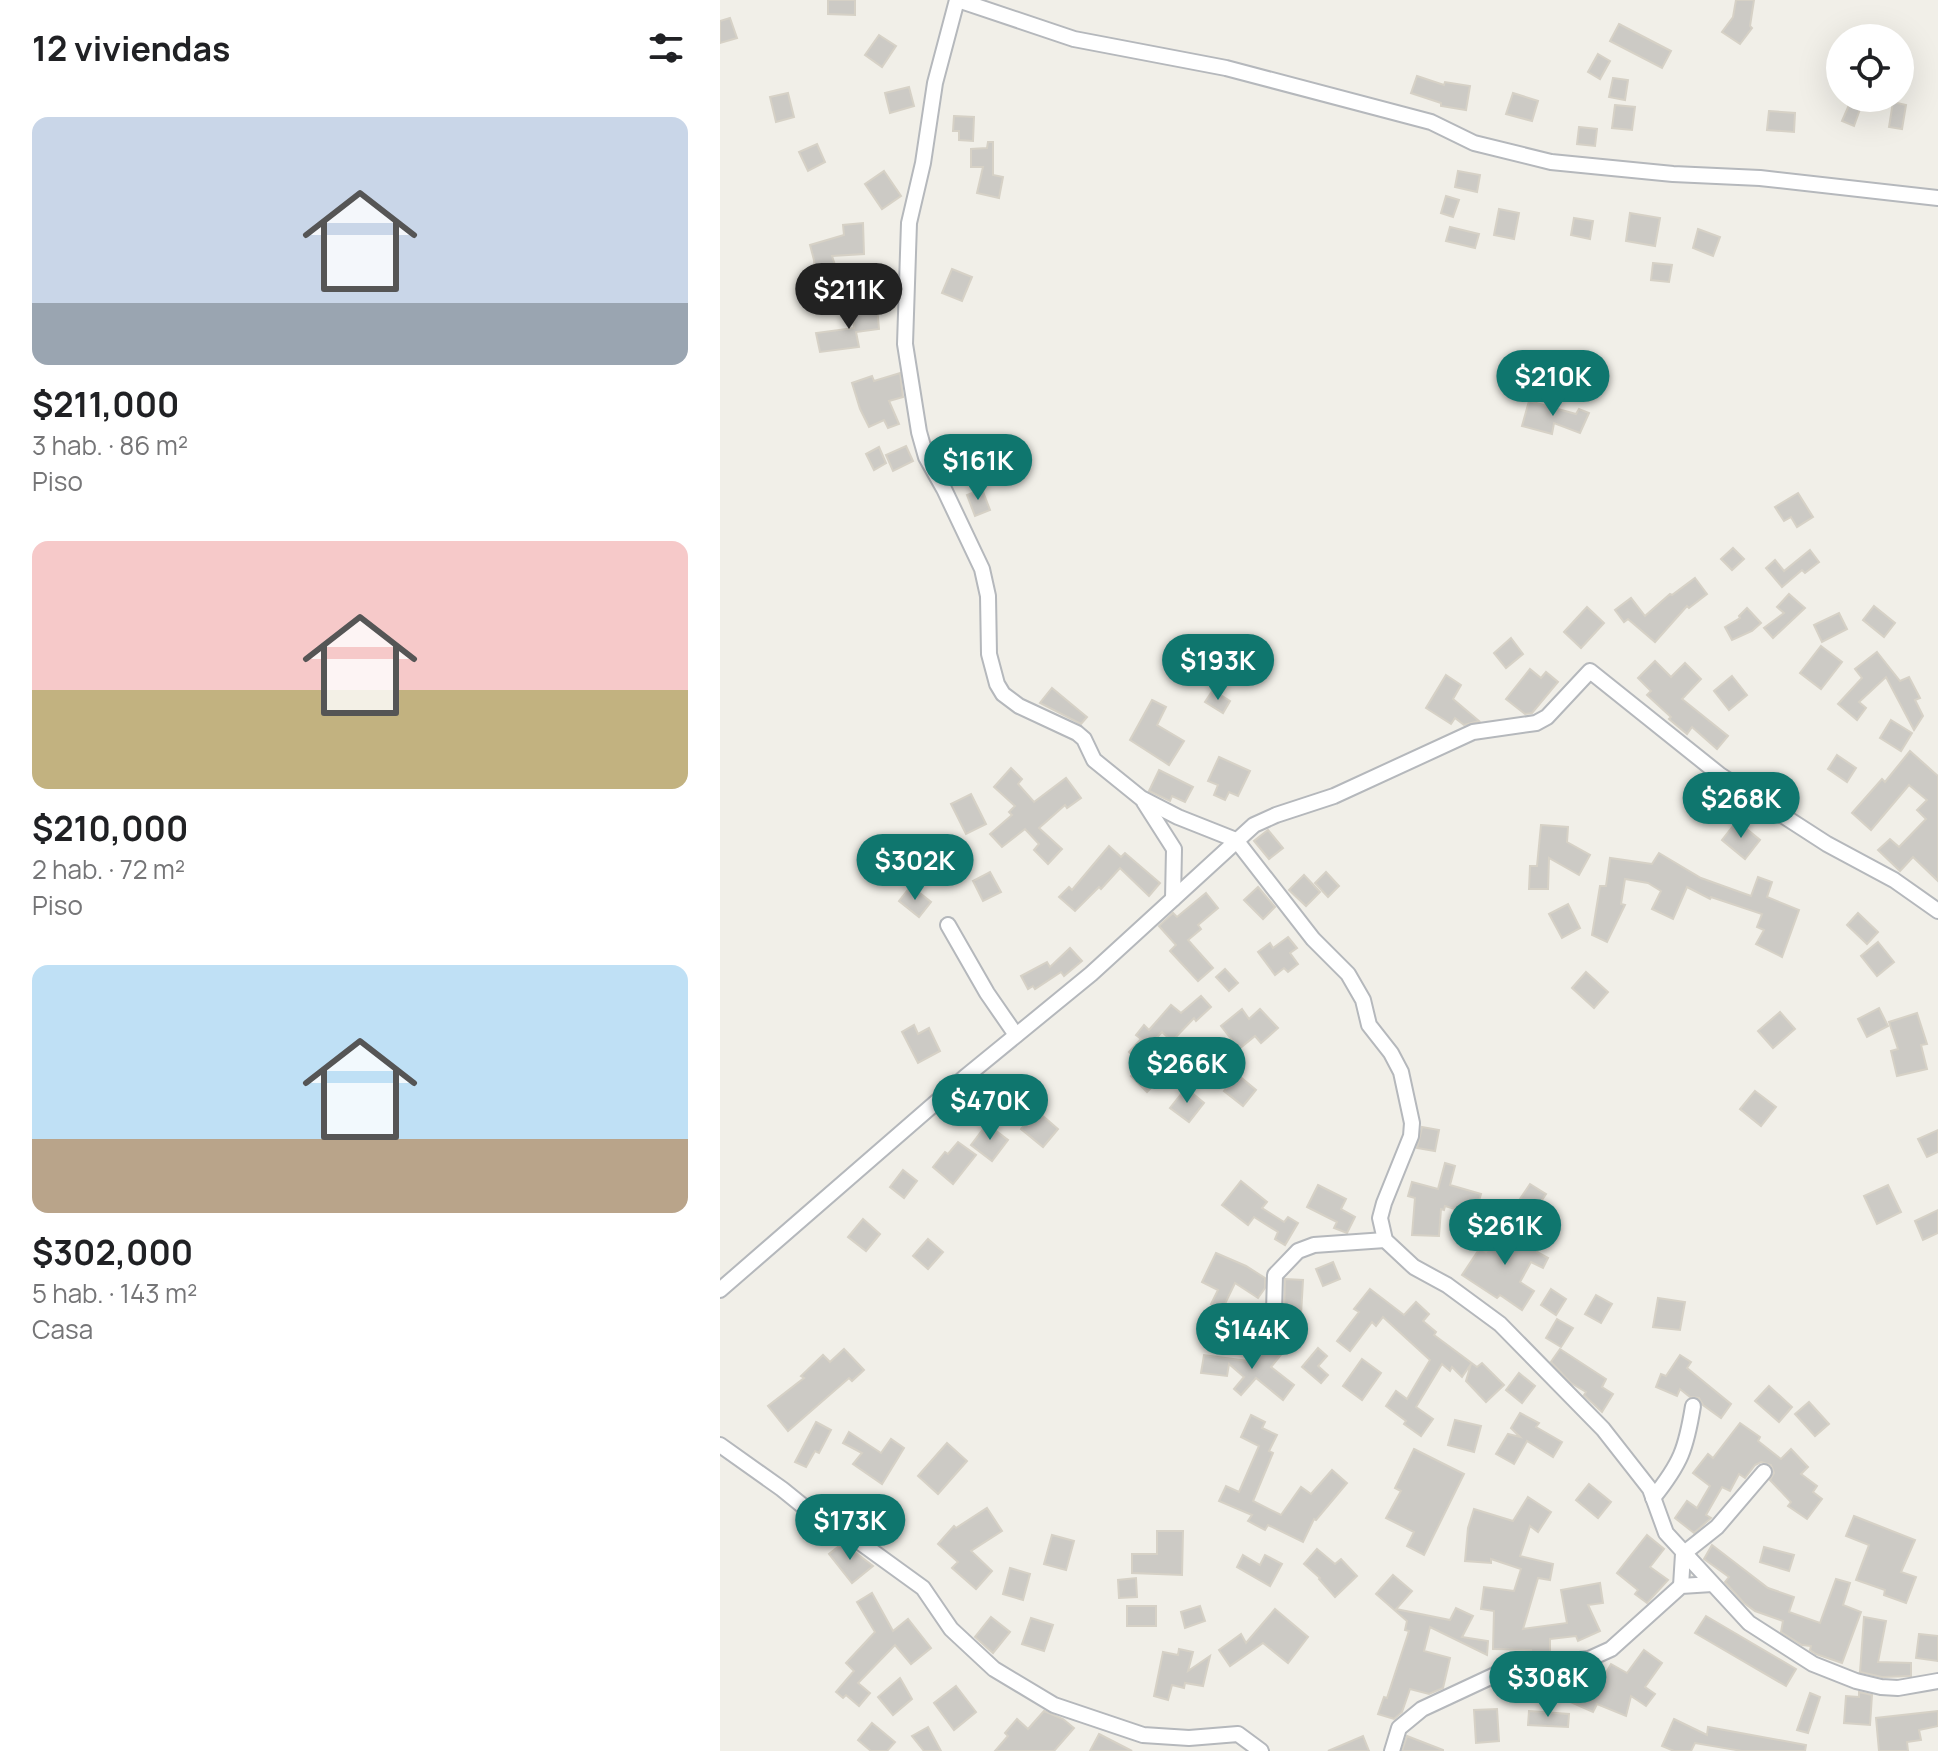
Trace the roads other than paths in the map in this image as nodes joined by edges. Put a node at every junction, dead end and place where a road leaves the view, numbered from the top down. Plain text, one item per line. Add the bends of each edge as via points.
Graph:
1 (958, 0) edge
2 (1938, 198) edge
3 (1141, 798) junction
4 (1236, 840) junction
5 (1173, 899) junction
6 (1938, 911) edge
7 (948, 925) dead end
8 (1016, 1035) junction
9 (1385, 1240) junction
10 (720, 1290) edge
11 (1267, 1329) dead end
12 (1693, 1406) dead end
13 (720, 1445) edge
14 (1764, 1472) dead end
15 (1653, 1498) junction
16 (1683, 1554) junction
17 (1712, 1584) junction
18 (1681, 1586) junction
19 (1938, 1681) edge
20 (1261, 1751) edge
21 (1392, 1751) edge

1 - 2 street via 1074,39 1226,68 1431,122 1474,143 1551,162
1 - 3 street via 935,83 908,233 905,344 919,432 926,457 982,569 989,654 1003,694 1077,733 1094,760
3 - 4 street
3 - 5 street via 1174,849
4 - 5 street
4 - 6 street via 1254,825 1334,796 1473,732 1536,723 1590,671 1720,775
4 - 9 street via 1313,939 1348,974 1369,1025 1401,1072 1411,1136 1380,1218
5 - 8 street
7 - 8 street
8 - 10 street
9 - 11 street via 1298,1251 1275,1275 1274,1311
9 - 15 street via 1522,1344 1603,1429
12 - 15 street via 1681,1459
13 - 20 street via 923,1588 951,1629 994,1669 1054,1705 1143,1735 1238,1734
14 - 16 street via 1717,1527
15 - 16 street via 1661,1523
16 - 17 street
16 - 18 street
17 - 18 street
17 - 19 street via 1749,1623 1813,1664 1881,1687
18 - 21 street via 1611,1649 1589,1659 1497,1674 1422,1709 1399,1728

